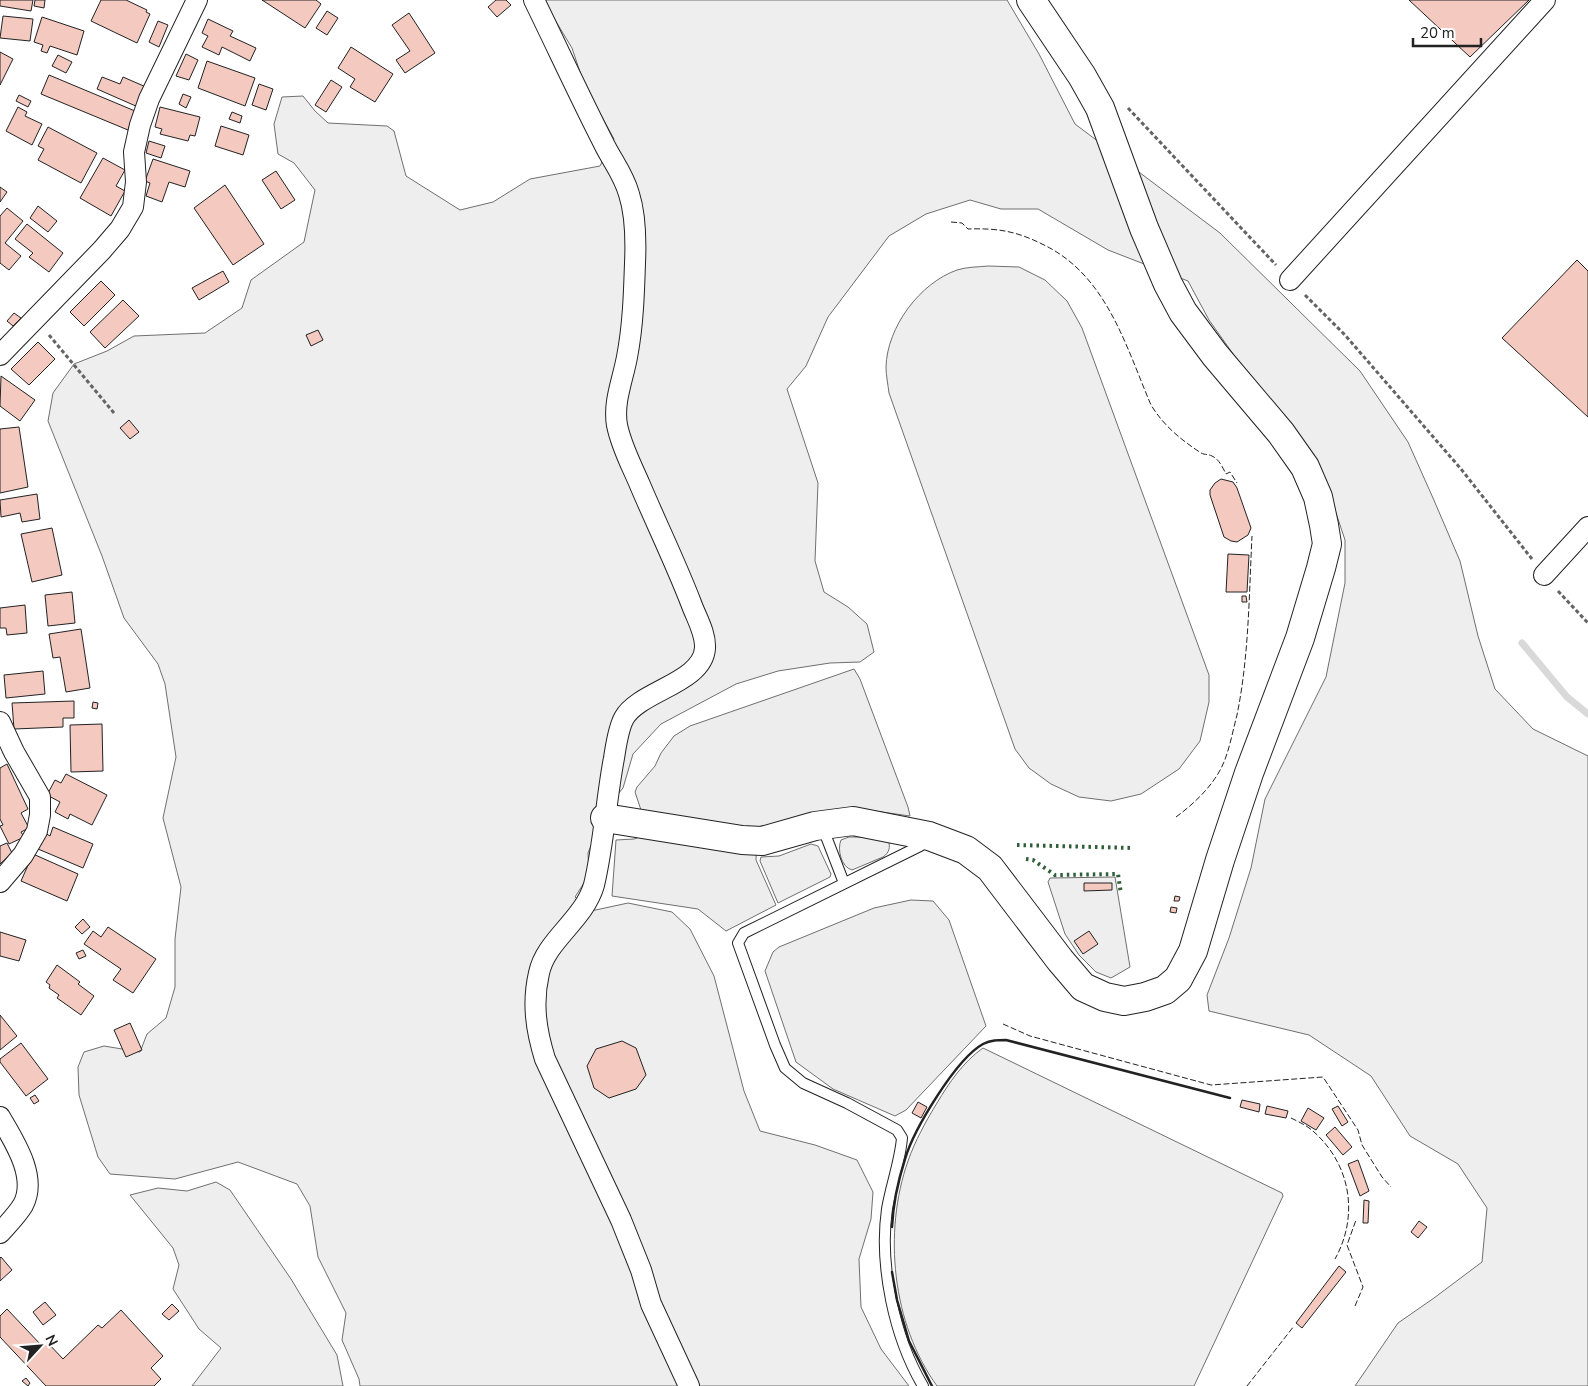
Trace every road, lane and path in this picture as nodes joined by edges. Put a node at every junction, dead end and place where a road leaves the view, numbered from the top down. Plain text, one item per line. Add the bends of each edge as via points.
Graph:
1 (197, 0) edge
2 (534, 0) edge
3 (1031, 0) edge
4 (1545, 0) edge
5 (1126, 105) dead end
6 (1290, 280) junction
7 (35, 319) junction
8 (0, 355) edge
9 (114, 413) dead end
10 (1588, 527) edge
11 (1544, 575) junction
12 (1588, 623) edge
13 (0, 722) edge
14 (605, 818) junction
15 (822, 825) junction
16 (929, 836) junction
17 (0, 882) edge
18 (844, 883) junction
19 (0, 1117) edge
20 (0, 1233) edge
21 (689, 1386) edge
22 (923, 1386) edge

1 - 7 street via 149,99 140,125 134,152 136,182 133,207 120,229
2 - 14 street via 604,146 621,171 630,196 635,227 632,317 628,355 617,402 617,424 703,633 705,648 697,668 631,709 623,720 609,782
3 - 16 street via 1100,108 1144,228 1183,312 1305,467 1318,497 1327,544 1300,638 1249,773 1193,951 1178,979 1164,990 1124,1001 1083,987 990,868 966,850
4 - 6 street
5 - 6 path
6 - 11 path via 1345,335 1462,469
7 - 8 street
7 - 9 path
10 - 11 street
11 - 12 path
13 - 17 street via 40,797 37,831 23,856
14 - 15 street via 762,841
14 - 21 street via 594,885 583,910 550,950 540,968 536,988 537,1034 545,1059 621,1220 651,1304
15 - 16 street via 853,822
15 - 18 lane
16 - 18 lane via 920,846
18 - 22 lane via 744,933 738,943 785,1068 803,1083 896,1130 902,1138 888,1209 889,1295 906,1352
19 - 20 street via 27,1174 23,1205

